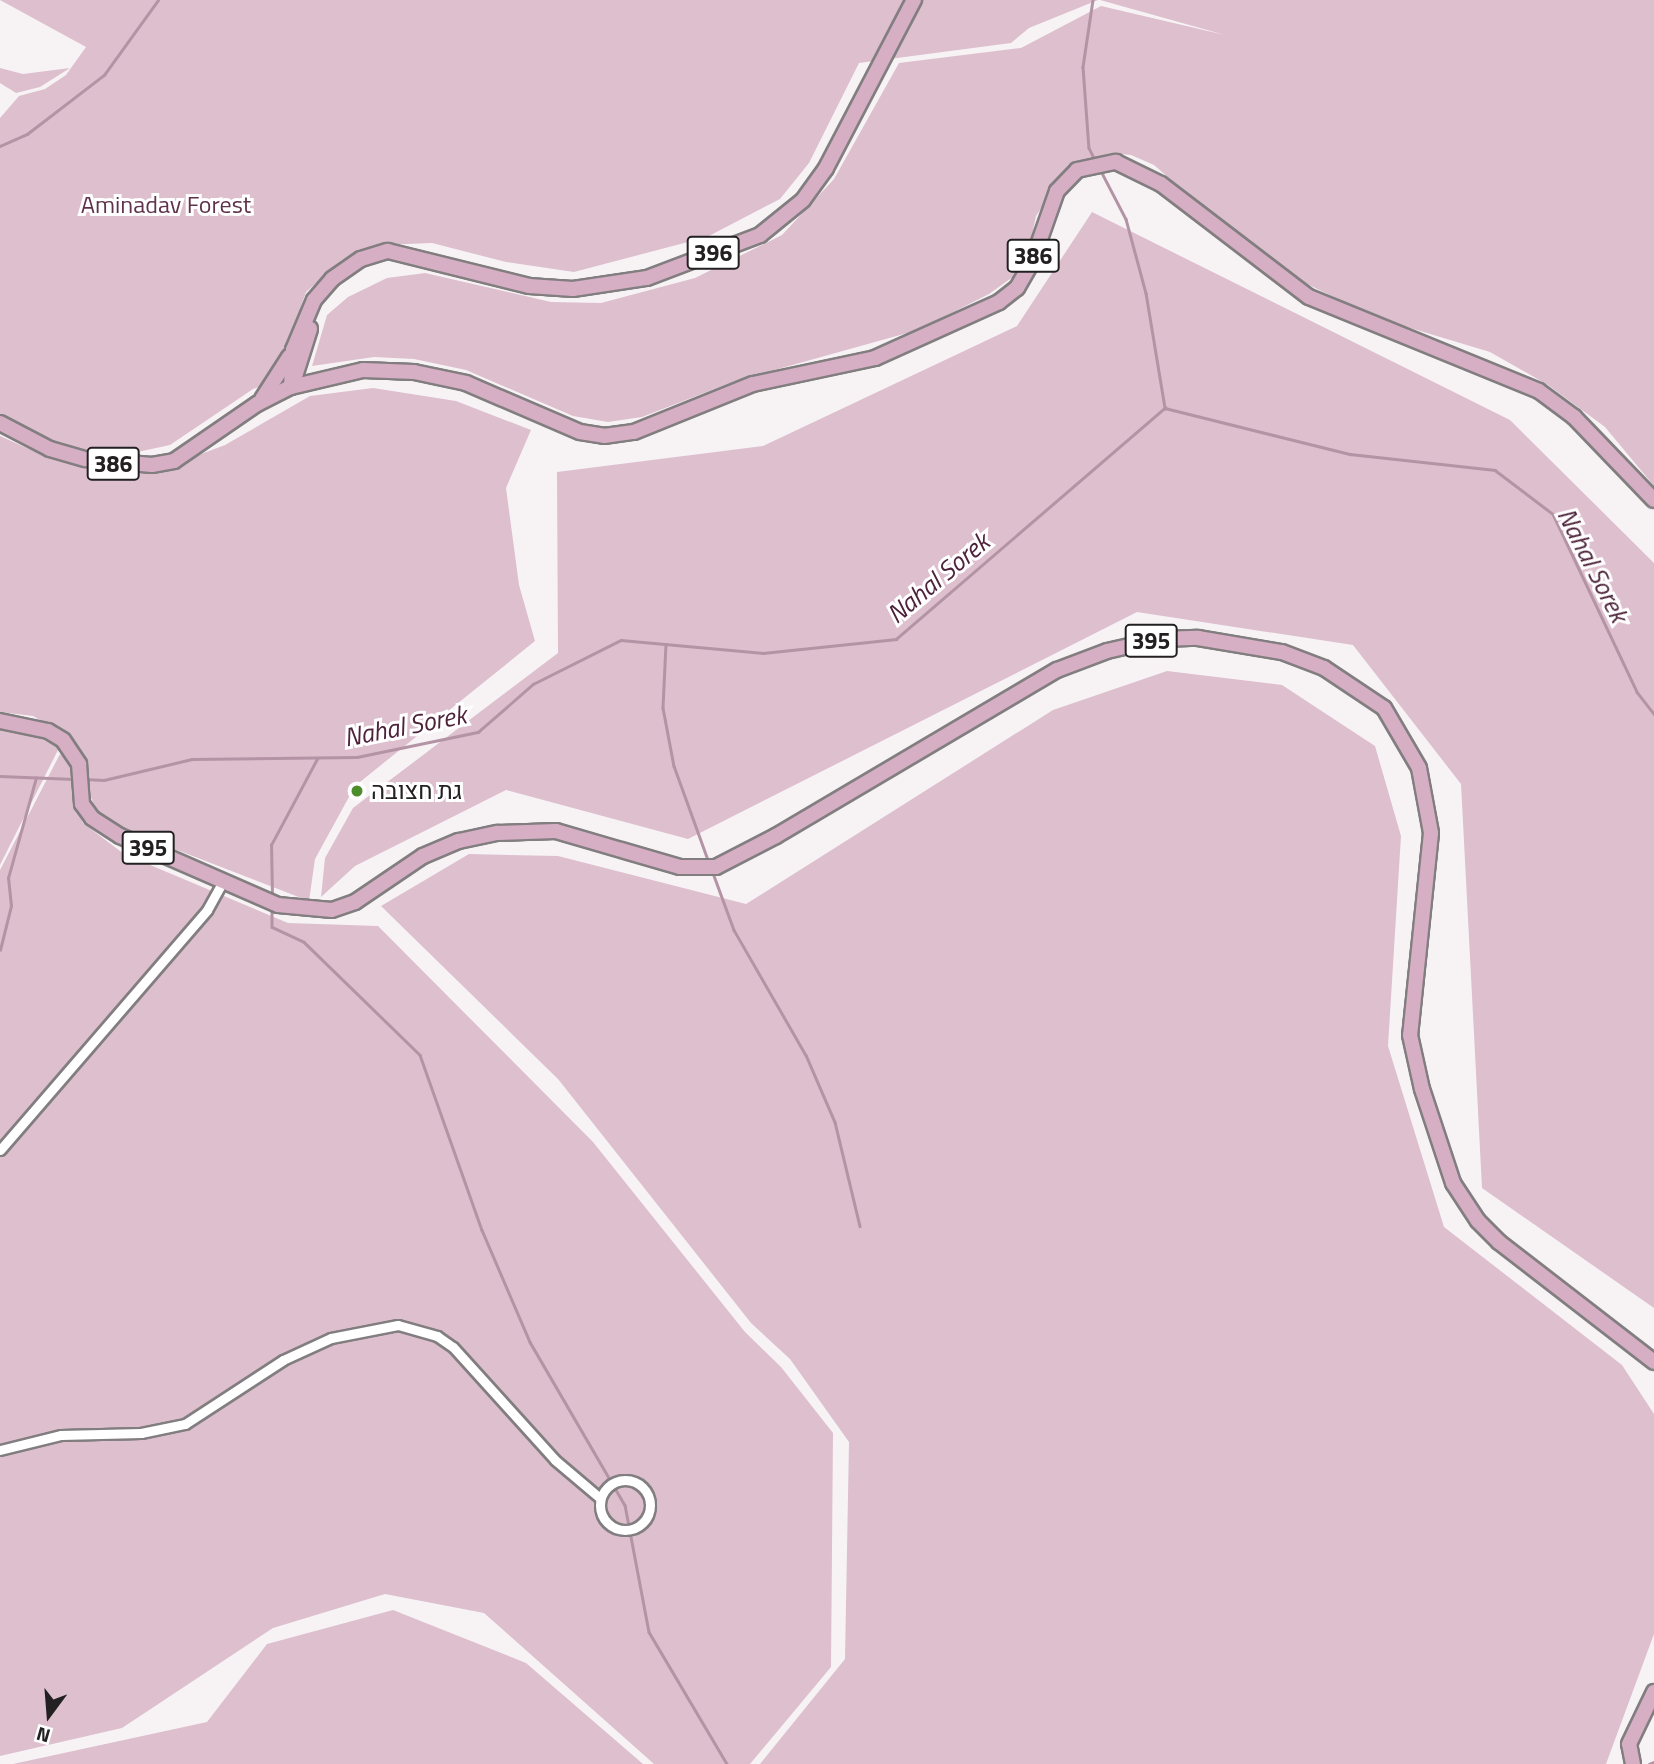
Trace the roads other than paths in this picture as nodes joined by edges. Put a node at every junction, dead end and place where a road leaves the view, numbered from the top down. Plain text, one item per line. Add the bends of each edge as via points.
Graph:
1 (914, 0) edge
2 (388, 251) junction
3 (293, 349) junction
4 (291, 387) junction
5 (257, 404) junction
6 (0, 424) edge
7 (1654, 500) edge
8 (0, 721) edge
9 (223, 881) junction
10 (0, 1150) edge
11 (1654, 1362) edge
12 (0, 1450) edge
13 (600, 1498) junction
14 (1654, 1692) edge
15 (1633, 1764) edge

1 - 2 main road, 396 via 825,168 803,200 760,235 647,278 573,289 529,286
2 - 3 main road via 361,260 332,279 314,300
2 - 4 main road via 359,267 324,297
3 - 4 main road
3 - 5 main road
4 - 5 main road, 386
4 - 7 main road, 386 via 363,370 414,372 466,383 580,432 604,436 634,432 753,384 875,358 999,302 1017,288 1032,262 1057,191 1077,170 1116,162 1161,184 1309,297 1538,391 1574,416
5 - 6 main road, 386 via 174,461 152,465 109,464 50,449
8 - 9 main road, 395 via 48,731 73,751 79,764 82,804 98,822
9 - 10 street via 206,910
9 - 11 main road, 395 via 278,905 332,910 355,902 423,856 459,841 529,830 585,838 680,867 716,867 805,820 1057,670 1107,651 1160,639 1198,638 1282,652 1324,668 1384,708 1419,768 1431,833 1410,1035 1453,1184 1478,1222 1499,1242
12 - 13 street via 61,1434 141,1433 185,1424 283,1360 331,1338 398,1325 437,1336 453,1347 555,1460
13 - 13 street via 601,1515 613,1528 629,1530 648,1515 649,1498 632,1481 616,1482
14 - 15 main road via 1631,1739

